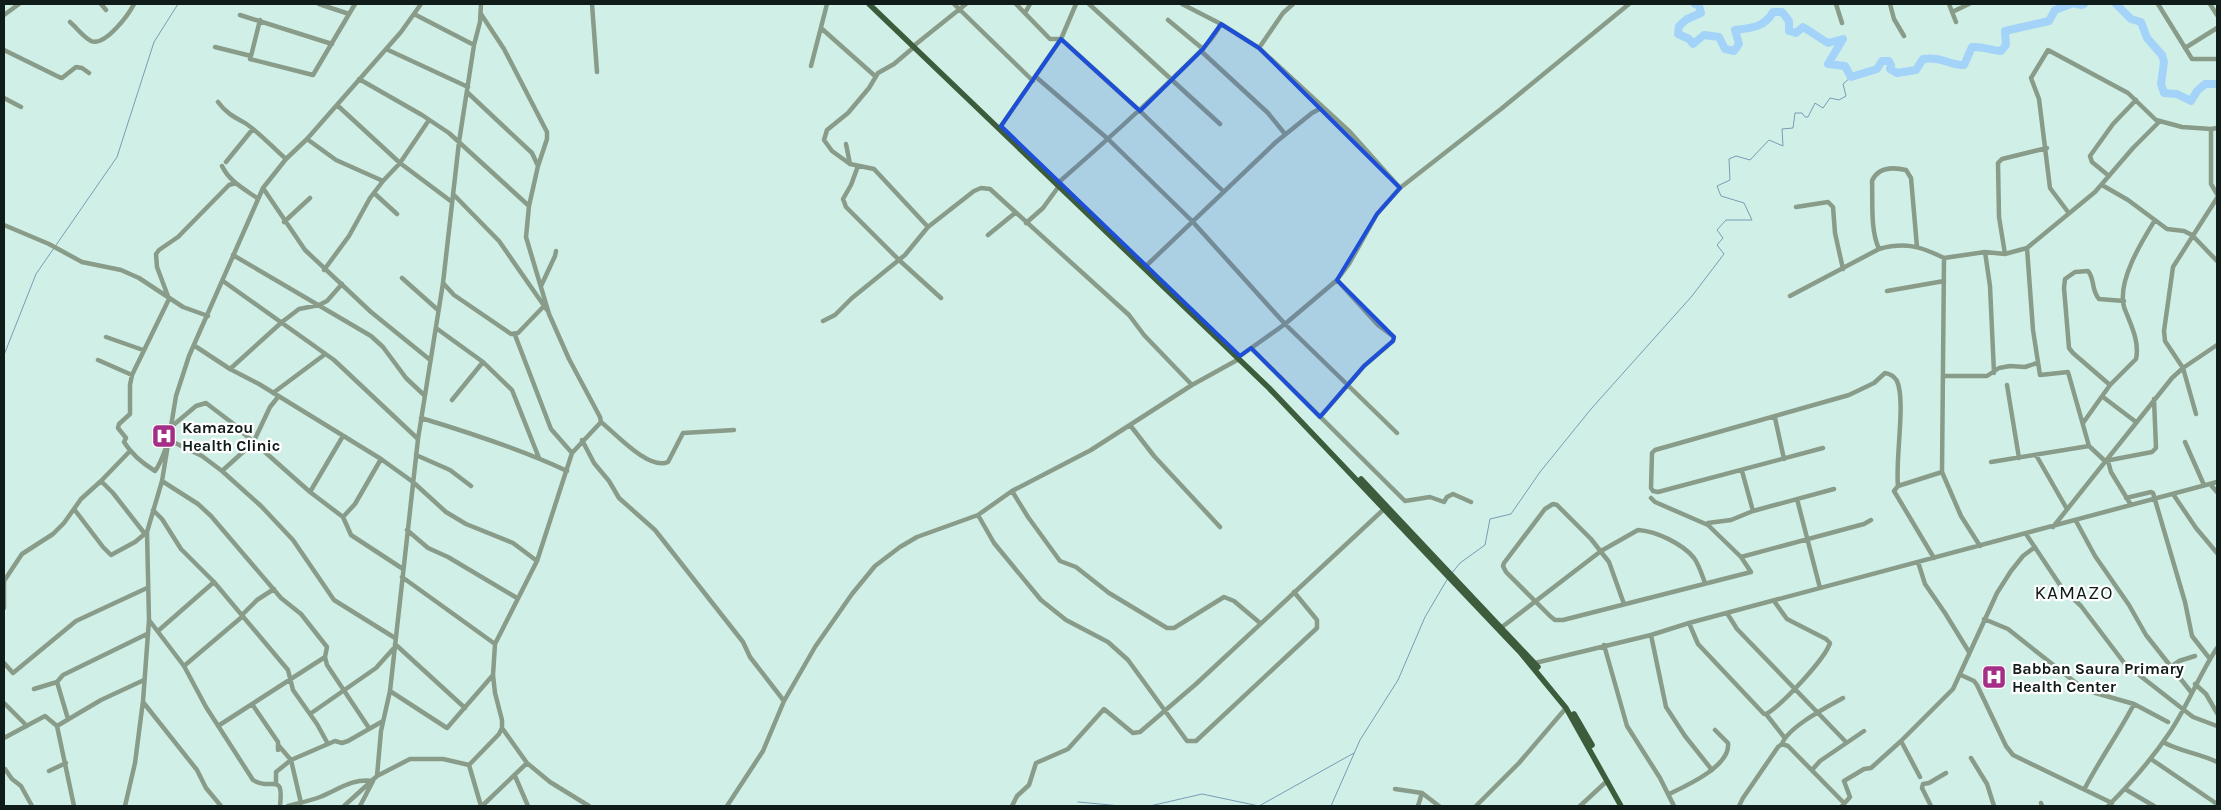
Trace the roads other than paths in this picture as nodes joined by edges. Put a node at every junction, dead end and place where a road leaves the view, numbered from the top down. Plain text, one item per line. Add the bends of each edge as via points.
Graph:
1 (19, 4) edge
2 (101, 4) edge
3 (134, 4) edge
4 (319, 4) edge
5 (355, 4) edge
6 (421, 4) edge
7 (481, 4) edge
8 (592, 4) edge
9 (827, 4) edge
10 (869, 4) edge
11 (873, 4) edge
12 (954, 4) edge
13 (966, 4) edge
14 (1016, 4) edge
15 (1030, 4) edge
16 (1076, 4) edge
17 (1089, 4) edge
18 (1182, 4) edge
19 (1293, 4) edge
20 (1629, 4) edge
21 (1836, 4) edge
22 (1890, 4) edge
23 (1949, 4) edge
24 (1969, 4) edge
25 (2158, 4) edge
26 (2212, 4) edge
27 (960, 9) junction
28 (106, 10) dead end
29 (480, 12) junction
30 (1952, 12) junction
31 (4, 13) edge
32 (1025, 13) junction
33 (349, 14) junction
34 (414, 14) junction
35 (240, 15) dead end
36 (2217, 15) edge
37 (260, 20) junction
38 (1168, 20) dead end
39 (70, 22) dead end
40 (1956, 22) dead end
41 (1842, 23) dead end
42 (1222, 24) junction
43 (821, 28) junction
44 (2217, 28) edge
45 (1904, 36) dead end
46 (1061, 39) junction
47 (332, 44) junction
48 (474, 44) junction
49 (915, 46) junction
50 (215, 47) dead end
51 (1259, 48) junction
52 (2185, 48) junction
53 (386, 49) junction
54 (4, 50) edge
55 (1202, 50) junction
56 (250, 59) dead end
57 (2217, 59) edge
58 (811, 66) dead end
59 (597, 72) dead end
60 (89, 73) dead end
61 (875, 76) junction
62 (359, 79) junction
63 (1035, 79) junction
64 (1172, 80) junction
65 (467, 89) junction
66 (4, 98) edge
67 (2136, 100) junction
68 (1316, 101) junction
69 (218, 102) dead end
70 (337, 105) junction
71 (22, 107) dead end
72 (1323, 107) junction
73 (1140, 111) junction
74 (1312, 113) junction
75 (429, 120) junction
76 (2160, 121) junction
77 (1220, 124) dead end
78 (1001, 126) junction
79 (2217, 128) edge
80 (2211, 129) junction
81 (252, 130) junction
82 (1285, 134) junction
83 (1108, 138) junction
84 (307, 139) junction
85 (459, 142) junction
86 (846, 144) dead end
87 (2047, 148) junction
88 (286, 159) junction
89 (400, 163) junction
90 (850, 164) junction
91 (538, 166) junction
92 (858, 166) junction
93 (2109, 176) junction
94 (383, 181) junction
95 (236, 183) junction
96 (1059, 184) junction
97 (2102, 185) junction
98 (263, 188) junction
99 (1400, 188) junction
100 (1223, 190) junction
101 (374, 193) junction
102 (2217, 194) edge
103 (454, 195) junction
104 (257, 198) junction
105 (310, 198) dead end
106 (2217, 198) edge
107 (452, 202) junction
108 (529, 206) junction
109 (1796, 206) dead end
110 (2068, 212) junction
111 (1015, 213) junction
112 (397, 214) dead end
113 (2155, 220) junction
114 (1192, 221) junction
115 (284, 222) junction
116 (1026, 224) junction
117 (4, 225) edge
118 (928, 227) junction
119 (988, 235) dead end
120 (349, 236) junction
121 (2192, 236) junction
122 (355, 240) dead end
123 (1918, 247) junction
124 (2027, 248) junction
125 (1879, 249) junction
126 (556, 251) dead end
127 (1130, 252) junction
128 (1985, 252) junction
129 (2005, 254) junction
130 (233, 255) junction
131 (1944, 258) junction
132 (899, 260) junction
133 (2217, 261) edge
134 (1146, 266) junction
135 (1842, 269) junction
136 (324, 270) junction
137 (402, 278) dead end
138 (1337, 280) junction
139 (1944, 280) junction
140 (223, 281) junction
141 (443, 283) junction
142 (342, 284) junction
143 (541, 286) junction
144 (1887, 291) dead end
145 (1790, 296) dead end
146 (941, 298) dead end
147 (169, 299) junction
148 (2124, 301) junction
149 (319, 305) junction
150 (544, 306) junction
151 (438, 310) junction
152 (549, 314) junction
153 (208, 316) junction
154 (823, 321) dead end
155 (282, 322) junction
156 (1285, 324) junction
157 (436, 328) junction
158 (515, 335) junction
159 (106, 338) dead end
160 (195, 346) junction
161 (2217, 346) edge
162 (1251, 348) junction
163 (143, 350) junction
164 (324, 355) junction
165 (1239, 357) junction
166 (430, 359) junction
167 (98, 360) dead end
168 (483, 362) junction
169 (2037, 363) junction
170 (2183, 368) junction
171 (230, 370) junction
172 (1994, 373) junction
173 (132, 375) junction
174 (1944, 376) junction
175 (2110, 384) junction
176 (1192, 385) junction
177 (2007, 385) dead end
178 (1348, 386) junction
179 (273, 394) junction
180 (424, 395) junction
181 (278, 397) junction
182 (2103, 397) junction
183 (2154, 399) junction
184 (452, 400) dead end
185 (2196, 414) dead end
186 (1320, 417) junction
187 (421, 418) junction
188 (1775, 418) junction
189 (601, 422) junction
190 (2136, 422) junction
191 (2083, 423) junction
192 (1130, 425) junction
193 (171, 427) junction
194 (734, 430) dead end
195 (1397, 433) dead end
196 (344, 436) junction
197 (418, 439) junction
198 (169, 440) junction
199 (582, 440) junction
200 (2184, 442) dead end
201 (253, 443) junction
202 (2089, 446) junction
203 (1823, 448) dead end
204 (130, 451) junction
205 (572, 453) junction
206 (416, 455) junction
207 (2036, 455) junction
208 (539, 458) junction
209 (2019, 458) junction
210 (381, 459) junction
211 (1784, 459) junction
212 (2106, 461) junction
213 (1991, 462) dead end
214 (222, 471) junction
215 (567, 471) junction
216 (1742, 471) junction
217 (1942, 472) junction
218 (162, 481) junction
219 (101, 482) junction
220 (413, 482) junction
221 (2217, 482) edge
222 (2210, 484) junction
223 (2204, 485) junction
224 (471, 486) dead end
225 (1898, 486) junction
226 (1834, 489) dead end
227 (1012, 491) junction
228 (310, 492) junction
229 (2217, 492) edge
230 (2173, 494) junction
231 (1651, 498) dead end
232 (2126, 498) junction
233 (2154, 499) junction
234 (1797, 500) junction
235 (1471, 502) dead end
236 (2131, 505) junction
237 (74, 509) junction
238 (1384, 509) junction
239 (2067, 509) junction
240 (153, 510) junction
241 (1753, 511) junction
242 (978, 515) junction
243 (343, 517) junction
244 (1871, 520) dead end
245 (2076, 521) junction
246 (1708, 525) junction
247 (1220, 527) dead end
248 (2053, 527) junction
249 (407, 530) junction
250 (146, 533) junction
251 (2026, 534) junction
252 (1808, 539) junction
253 (1980, 546) junction
254 (2034, 548) junction
255 (1600, 551) junction
256 (2217, 554) edge
257 (1741, 557) junction
258 (1934, 558) junction
259 (537, 560) junction
260 (1918, 562) junction
261 (403, 569) junction
262 (5, 575) edge
263 (402, 577) junction
264 (214, 582) junction
265 (1705, 583) junction
266 (147, 588) junction
267 (1820, 588) junction
268 (274, 589) junction
269 (1294, 592) junction
270 (516, 598) junction
271 (1774, 600) junction
272 (1535, 601) junction
273 (1624, 604) junction
274 (4, 608) edge
275 (1727, 613) junction
276 (243, 616) junction
277 (1984, 619) junction
278 (148, 620) junction
279 (1689, 623) junction
280 (1260, 624) junction
281 (1502, 627) junction
282 (158, 631) junction
283 (147, 634) junction
284 (1651, 635) junction
285 (395, 638) junction
286 (495, 644) junction
287 (1604, 645) junction
288 (394, 646) junction
289 (2217, 648) edge
290 (1968, 652) junction
291 (2194, 656) dead end
292 (2211, 657) junction
293 (326, 658) junction
294 (2217, 659) edge
295 (1535, 663) junction
296 (4, 664) edge
297 (184, 666) junction
298 (2170, 667) junction
299 (493, 674) junction
300 (1961, 675) junction
301 (290, 679) junction
302 (144, 680) junction
303 (57, 682) junction
304 (2195, 684) junction
305 (34, 688) dead end
306 (1794, 688) junction
307 (345, 691) junction
308 (390, 691) junction
309 (2192, 692) junction
310 (1843, 698) dead end
311 (143, 701) junction
312 (784, 701) junction
313 (4, 703) edge
314 (252, 704) junction
315 (2134, 704) junction
316 (464, 708) junction
317 (1566, 708) junction
318 (2182, 708) junction
319 (1165, 710) junction
320 (1818, 712) junction
321 (2217, 713) edge
322 (310, 714) junction
323 (1766, 714) junction
324 (68, 719) junction
325 (383, 721) junction
326 (2168, 722) dead end
327 (27, 726) junction
328 (57, 726) junction
329 (218, 726) junction
330 (2217, 726) edge
331 (369, 728) junction
332 (502, 728) junction
333 (1715, 730) dead end
334 (1864, 731) dead end
335 (1784, 737) junction
336 (4, 738) edge
337 (1901, 741) junction
338 (1846, 742) junction
339 (2163, 742) junction
340 (328, 744) junction
341 (1782, 744) junction
342 (1971, 758) dead end
343 (2151, 759) junction
344 (291, 760) junction
345 (2217, 762) edge
346 (66, 763) junction
347 (527, 763) junction
348 (469, 765) junction
349 (5, 769) dead end
350 (1712, 770) junction
351 (1812, 770) junction
352 (49, 771) dead end
353 (1946, 773) dead end
354 (377, 776) junction
355 (515, 776) junction
356 (1920, 777) dead end
357 (1607, 780) junction
358 (373, 781) junction
359 (276, 784) junction
360 (2085, 788) junction
361 (1395, 789) dead end
362 (2125, 789) junction
363 (1422, 793) junction
364 (1669, 794) junction
365 (301, 803) junction
366 (2217, 804) edge
367 (1843, 805) edge
368 (2110, 805) edge
369 (32, 806) edge
370 (74, 806) edge
371 (125, 806) edge
372 (221, 806) edge
373 (280, 806) edge
374 (288, 806) edge
375 (344, 806) edge
376 (360, 806) edge
377 (481, 806) edge
378 (528, 806) edge
379 (589, 806) edge
380 (727, 806) edge
381 (1012, 806) edge
382 (1418, 806) edge
383 (1439, 806) edge
384 (1476, 806) edge
385 (1580, 806) edge
386 (1621, 806) edge
387 (1625, 806) edge
388 (1674, 806) edge
389 (1739, 806) edge
390 (1931, 806) edge
391 (1994, 806) edge
392 (2154, 806) edge

1 - 31 street
2 - 28 street
3 - 39 street via 117,28 96,41 91,41
4 - 33 street
5 - 33 street
6 - 34 street
7 - 29 street
8 - 59 street
9 - 43 street
10 - 49 main road
11 - 49 main road
12 - 27 street
13 - 27 street
14 - 32 street
15 - 32 street
16 - 46 street
17 - 64 street
18 - 42 street
19 - 51 street
20 - 99 street
21 - 41 street
22 - 45 street
23 - 30 street
24 - 30 street
25 - 52 street
26 - 36 street
27 - 49 street
27 - 63 street
29 - 48 street
29 - 91 street via 504,49 547,132
30 - 40 street
32 - 46 street via 1050,39
33 - 47 street
34 - 48 street
34 - 53 street
35 - 37 street
37 - 47 street
37 - 50 street via 250,56
38 - 55 street
42 - 51 street
42 - 55 street
43 - 58 street
43 - 61 street
44 - 52 street
46 - 63 street
46 - 73 street
47 - 56 street via 313,75
48 - 65 street
49 - 61 street
49 - 78 main road
49 - 96 main road
51 - 68 street
52 - 57 street via 2193,60
53 - 62 street
53 - 65 street
54 - 60 street via 59,78 76,67
55 - 64 street
55 - 82 street via 1268,113
61 - 90 street via 848,113 824,135 827,147
62 - 70 street
62 - 75 street
63 - 78 street
63 - 83 street
64 - 73 street
64 - 77 street
65 - 85 street
65 - 91 street via 532,153
66 - 71 street
67 - 76 street
67 - 87 street via 2048,50 2031,78 2038,92
67 - 93 street via 2090,156 2092,162
68 - 72 street
68 - 74 street
69 - 81 street via 224,111
70 - 84 street
70 - 89 street
72 - 74 street
72 - 99 street
73 - 83 street
73 - 100 street
74 - 82 street
75 - 85 street
75 - 89 street
76 - 80 street via 2182,127
76 - 93 street
78 - 96 main road
79 - 80 street
80 - 102 street via 2211,184
81 - 88 street
81 - 95 street via 224,164 225,173
82 - 100 street
83 - 96 street
83 - 114 street
84 - 88 street
84 - 94 street via 336,160
85 - 103 street
85 - 108 street
86 - 90 street
87 - 110 street via 2050,188
87 - 129 street via 2002,159 1998,163 1999,216
88 - 98 street
89 - 94 street
89 - 107 street
90 - 92 street
91 - 108 street
92 - 118 street via 874,169
92 - 132 street via 843,199 846,208
93 - 97 street
94 - 101 street
95 - 104 street
95 - 147 street via 229,185 178,237 156,254 157,267
96 - 116 street via 1044,208
96 - 127 main road
97 - 110 street
97 - 113 street
98 - 104 street
98 - 115 street
99 - 138 street via 1377,214
100 - 114 street
101 - 112 street
101 - 120 street
103 - 107 street
103 - 150 street via 499,241
104 - 130 street
105 - 115 street
106 - 121 street
107 - 141 street
108 - 143 street via 526,237
109 - 135 street via 1828,202 1833,207
110 - 124 street
111 - 116 street
111 - 118 street via 990,189 980,188
111 - 119 street
113 - 121 street via 2166,229 2184,231
113 - 148 street via 2129,266
114 - 134 street
114 - 156 street
115 - 136 street
116 - 176 street via 1129,315
117 - 147 street via 82,262 121,270 139,278
118 - 132 street via 915,246
120 - 122 street
120 - 136 street
121 - 133 street
121 - 170 street via 2171,273 2163,336
123 - 125 street via 1903,244
123 - 125 street via 1911,178 1906,170 1894,167 1881,172 1872,181
123 - 131 street
124 - 129 street
124 - 169 street
125 - 135 street
126 - 143 street
127 - 134 main road
127 - 165 main road
128 - 129 street
128 - 131 street
128 - 172 street
130 - 140 street
130 - 149 street
131 - 139 street
132 - 146 street
132 - 154 street
134 - 165 main road
135 - 145 street
136 - 142 street
137 - 151 street
138 - 156 street
138 - 178 street via 1378,325 1394,337 1393,342 1364,366
139 - 144 street
139 - 174 street
140 - 153 street
140 - 155 street
141 - 151 street
141 - 158 street via 454,295
142 - 149 street
142 - 166 street
143 - 152 street
147 - 153 street
147 - 163 street
148 - 175 street via 2137,355 2134,363
148 - 175 street via 2099,299 2093,292 2088,271 2075,272 2065,279 2069,348
149 - 155 street via 300,309
149 - 180 street via 375,339
150 - 152 street
150 - 158 street
151 - 157 street
152 - 189 street
153 - 160 street
155 - 164 street
155 - 171 street
156 - 162 street
156 - 178 street
157 - 166 street
157 - 168 street
158 - 205 street via 552,429
159 - 163 street
160 - 171 street
160 - 193 street via 176,396
161 - 170 street
162 - 165 street
162 - 186 street
163 - 173 street
164 - 179 street
164 - 197 street via 350,374
165 - 176 street
165 - 238 main road
165 - 281 main road via 1278,392
166 - 180 street
167 - 173 street
168 - 184 street
168 - 208 street via 514,392
169 - 172 street via 2024,368 1999,368
169 - 191 street via 2040,376 2068,372
170 - 183 street
170 - 185 street
171 - 179 street
172 - 174 street via 1987,376
173 - 204 street via 130,412 118,426
174 - 217 street
175 - 182 street
176 - 192 street
177 - 209 street
178 - 186 street
178 - 195 street
179 - 181 street
180 - 187 street
181 - 196 street
181 - 201 street
182 - 190 street
182 - 191 street
183 - 190 street
183 - 212 street via 2155,450
186 - 235 street via 1405,501 1430,497 1444,502 1453,494
187 - 197 street
187 - 208 street via 476,434
188 - 211 street
188 - 216 street via 1655,450 1651,461 1651,488 1658,492
188 - 225 street via 1849,395 1874,383 1885,372 1892,374 1897,380 1900,396
189 - 194 street via 636,454 661,464 668,462 683,433
189 - 199 street
190 - 212 street
191 - 202 street
192 - 227 street via 1062,466
192 - 247 street via 1154,456
193 - 198 street
193 - 201 street via 196,406 206,403
196 - 210 street
196 - 228 street
197 - 206 street
198 - 204 street via 155,471
198 - 214 street via 202,456
198 - 218 street
199 - 205 street
199 - 312 street via 619,498 655,530 743,642
200 - 223 street
201 - 214 street
201 - 228 street
202 - 207 street
202 - 212 street
203 - 211 street
204 - 219 street
205 - 215 street
206 - 220 street
206 - 224 street via 450,470
207 - 209 street
207 - 239 street
208 - 215 street
209 - 213 street
210 - 220 street
210 - 243 street via 355,504
211 - 216 street
212 - 232 street
212 - 239 street
214 - 285 street via 293,540 334,600
215 - 259 street
216 - 241 street
217 - 225 street
217 - 253 street via 1961,516
218 - 240 street
218 - 268 street via 211,516
219 - 237 street
219 - 250 street
220 - 249 street
220 - 259 street via 446,512 514,543
221 - 222 street
222 - 223 street
222 - 229 street
223 - 230 street
225 - 258 street via 1895,493
226 - 234 street
227 - 242 street
227 - 280 street via 1060,561 1076,566 1109,592 1167,628 1174,628 1224,598 1234,601
228 - 243 street
230 - 233 street
230 - 256 street
231 - 246 street
232 - 233 street via 2151,492
232 - 236 street
233 - 236 street
233 - 292 street via 2192,636
234 - 241 street
234 - 252 street
236 - 245 street
237 - 250 street via 111,556
237 - 262 street via 52,534 22,554
238 - 269 street
238 - 317 main road via 1520,652
239 - 248 street
240 - 250 street
240 - 264 street via 181,549
241 - 246 street
242 - 312 street via 917,537 875,566 815,647
242 - 319 street via 994,543 1041,600 1066,620 1108,642 1135,668
243 - 261 street via 352,535
244 - 252 street
245 - 248 street
245 - 298 street via 2095,556
246 - 257 street
248 - 251 street
249 - 261 street
249 - 270 street via 428,548
250 - 266 street
251 - 253 street
251 - 254 street
252 - 257 street
252 - 267 street
253 - 258 street
254 - 277 street via 2010,571
254 - 318 street via 2062,588 2081,606 2125,664
255 - 265 street via 1634,531 1642,530 1679,545 1690,554 1696,560
255 - 272 street
255 - 272 street via 1561,508 1550,506 1503,566
255 - 273 street via 1612,568
257 - 265 street via 1751,572
258 - 260 street
259 - 270 street
260 - 267 street
260 - 290 street via 1924,584 1946,613
261 - 263 street
262 - 274 street
263 - 285 street
263 - 286 street
264 - 276 street
264 - 282 street
265 - 273 street
266 - 278 street
266 - 296 street via 76,621 13,672
267 - 271 street
268 - 276 street via 257,600
268 - 293 street via 301,614 318,636 327,648
269 - 280 street
269 - 319 street via 1317,620 1317,628 1196,741 1187,742
270 - 286 street
271 - 275 street
271 - 306 street via 1787,619 1830,644
272 - 273 street via 1558,620
272 - 281 street
275 - 279 street
275 - 306 street via 1736,629
276 - 297 street
276 - 301 street via 288,670
277 - 290 street
277 - 315 street via 2008,629 2086,690
278 - 282 street
278 - 283 street
279 - 284 street
279 - 323 street via 1698,644
280 - 319 street
281 - 295 main road
282 - 297 street
283 - 302 street
283 - 303 street via 63,675
284 - 287 street
284 - 350 street via 1666,707
285 - 288 street
286 - 299 street
287 - 295 street
287 - 364 street via 1627,726
288 - 307 street via 376,668
288 - 308 street
288 - 316 street
289 - 292 street
290 - 300 street
291 - 298 street
292 - 294 street
292 - 304 street
293 - 301 street
293 - 307 street
295 - 387 main road via 1569,706
297 - 329 street
298 - 309 street
299 - 316 street
299 - 332 street
300 - 337 street via 1953,689
300 - 360 street via 1974,681 2013,755
301 - 314 street
301 - 322 street via 292,690
302 - 311 street
302 - 324 street
303 - 305 street
303 - 324 street
304 - 309 street
304 - 321 street via 2206,694
306 - 320 street
306 - 323 street
307 - 322 street
307 - 331 street
308 - 316 street via 444,727 450,727
308 - 325 street
309 - 318 street
310 - 320 street
311 - 371 street via 135,763
311 - 372 street
312 - 380 street via 763,751
313 - 327 street
314 - 329 street
314 - 344 street via 279,748
315 - 326 street
315 - 360 street
317 - 357 main road
317 - 384 street via 1519,763
318 - 330 street via 2193,718
318 - 339 street
319 - 381 street via 1137,733 1128,730 1104,709 1068,749 1036,763 1032,779
320 - 335 street
320 - 338 street
322 - 340 street
323 - 335 street
324 - 328 street
325 - 331 street
325 - 354 street
327 - 328 street via 45,716
327 - 336 street
328 - 346 street
329 - 359 street via 252,780 259,784
331 - 340 street via 348,741
332 - 347 street
332 - 348 street
333 - 350 street via 1728,747
334 - 338 street
335 - 341 street
337 - 356 street
337 - 367 street via 1871,768 1844,781 1850,797
338 - 351 street
339 - 343 street
339 - 345 street
340 - 344 street
341 - 351 street
341 - 389 street
342 - 391 street via 1987,784
343 - 362 street
343 - 366 street
344 - 359 street via 276,772
344 - 365 street
346 - 352 street
346 - 370 street
347 - 355 street
347 - 379 street via 550,782
348 - 354 street via 443,759 410,759
348 - 377 street
349 - 369 street via 21,786
350 - 364 street
351 - 367 street
353 - 390 street via 1929,784 1923,784
354 - 358 street
355 - 377 street
355 - 378 street
357 - 385 street
357 - 386 main road
358 - 365 street via 354,781
358 - 375 street
358 - 376 street
359 - 373 street via 282,793
360 - 368 street
361 - 363 street
362 - 368 street
362 - 392 street
363 - 382 street
363 - 383 street
364 - 388 street
365 - 374 street

